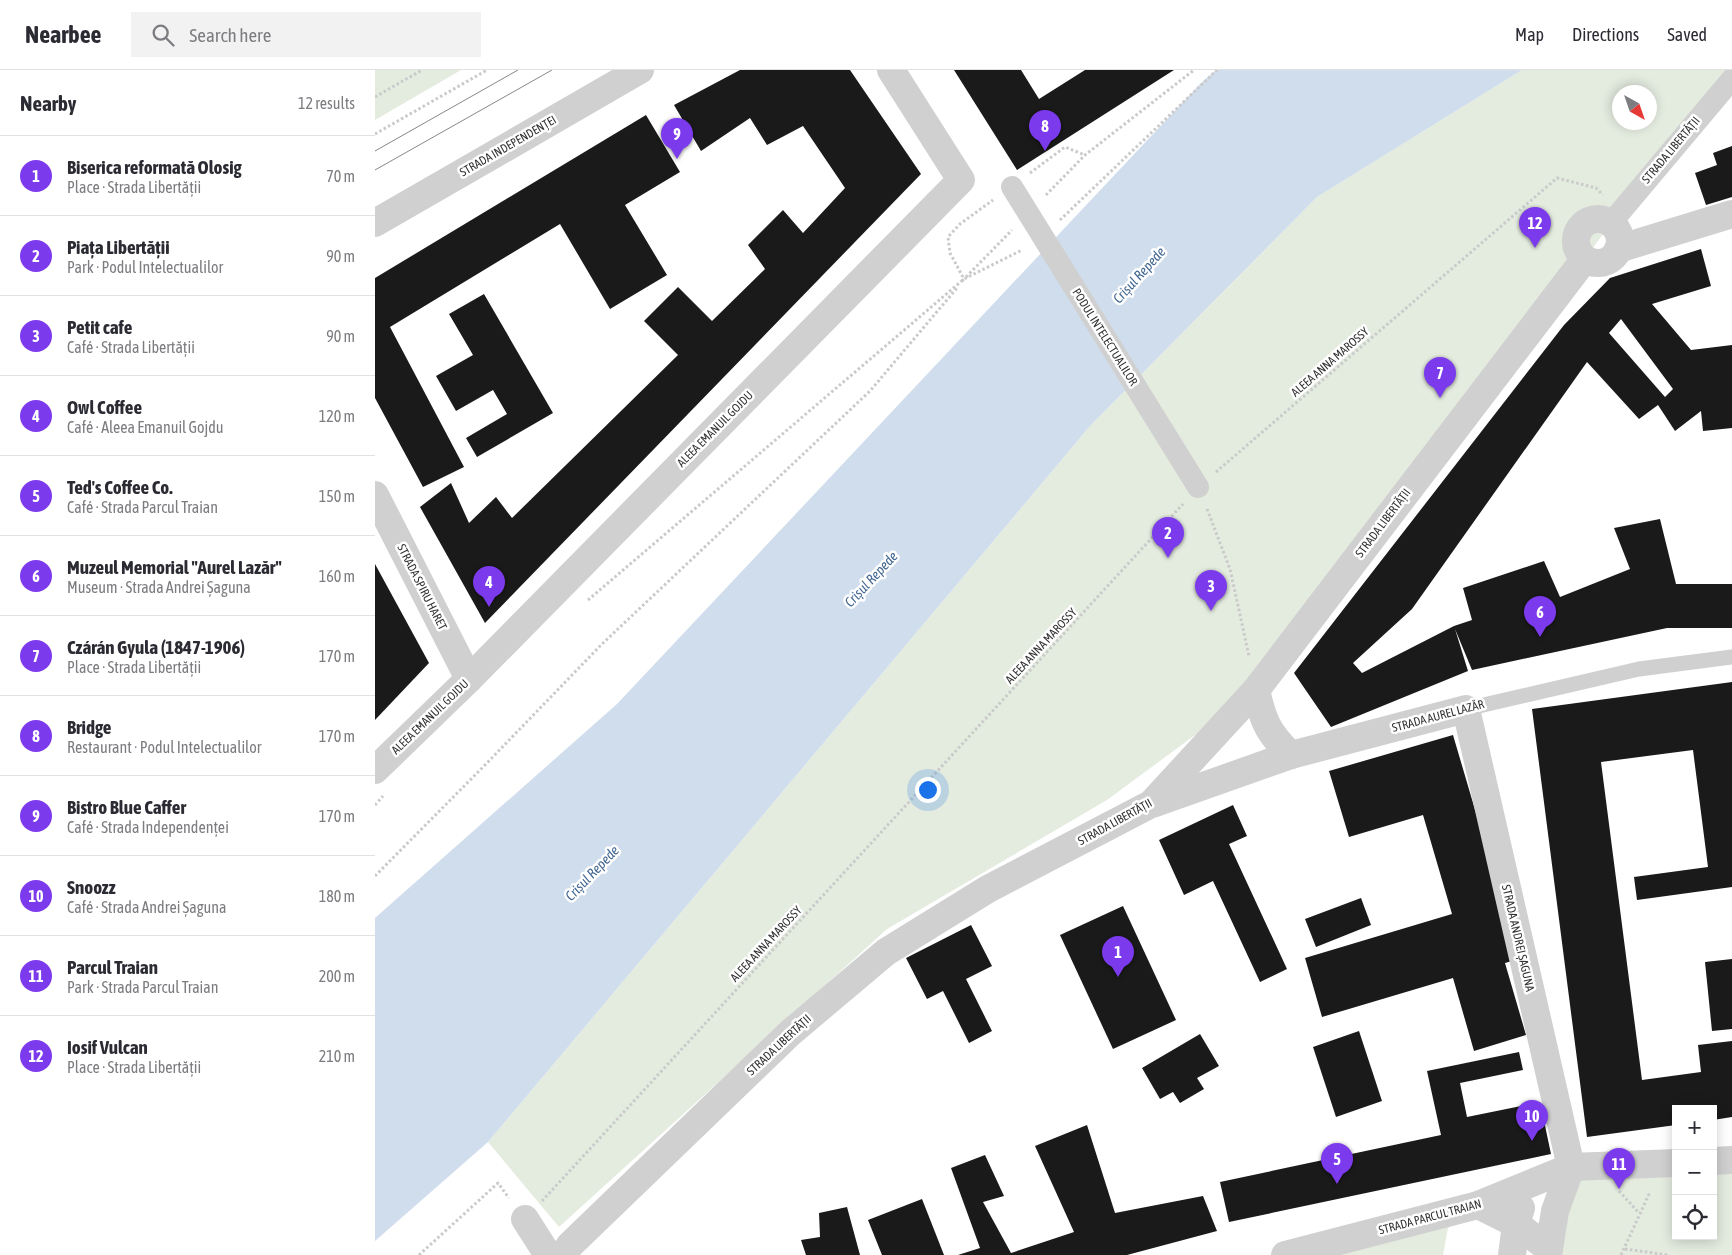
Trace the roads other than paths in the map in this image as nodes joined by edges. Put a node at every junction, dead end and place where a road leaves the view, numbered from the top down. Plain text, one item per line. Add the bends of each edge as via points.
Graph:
1 (640, 70) edge
2 (891, 70) edge
3 (1732, 79) edge
4 (1011, 187) road end
5 (1732, 214) edge
6 (1615, 217) junction
7 (375, 223) edge
8 (1618, 249) junction
9 (1584, 260) junction
10 (1198, 487) road end
11 (375, 495) edge
12 (1732, 657) edge
13 (469, 679) junction
14 (1256, 690) junction
15 (1466, 708) junction
16 (1291, 755) junction
17 (382, 780) edge
18 (1151, 804) junction
19 (1732, 1160) edge
20 (1717, 1161) edge
21 (1672, 1162) edge
22 (1571, 1168) junction
23 (1530, 1183) junction
24 (1478, 1205) junction
25 (525, 1219) road end
26 (1516, 1224) junction
27 (1549, 1252) edge
28 (548, 1255) edge
29 (563, 1255) edge
30 (1285, 1255) edge
31 (1512, 1255) edge

1 - 7 street, STRADA INDEPENDENȚEI
2 - 13 street, ALEEA EMANUIL GOJDU via 961,180
3 - 6 street, STRADA LIBERTĂȚII
4 - 10 street, PODUL INTELECTUALILOR
5 - 8 street
6 - 8 street via 1620,237
6 - 9 street via 1594,219 1581,226 1577,232 1576,247
8 - 9 street via 1607,262 1599,264
9 - 14 street, STRADA LIBERTĂȚII
11 - 13 street, STRADA SPIRU HARET
12 - 15 lane, STRADA AUREL LAZĂR via 1639,669
13 - 17 street, ALEEA EMANUIL GOJDU
14 - 16 street via 1268,728
14 - 18 street, STRADA LIBERTĂȚII
15 - 16 street, STRADA AUREL LAZĂR
15 - 22 street, STRADA ANDREI ȘAGUNA
16 - 18 street, STRADA AUREL LAZĂR
18 - 29 street, STRADA LIBERTĂȚII via 988,889 886,952 790,1033
19 - 20 street
21 - 22 street, STRADA PARCUL TRAIAN
22 - 23 street, STRADA PARCUL TRAIAN
22 - 27 street via 1555,1211
23 - 24 street, STRADA PARCUL TRAIAN
23 - 26 street
24 - 26 street
24 - 30 street, STRADA PARCUL TRAIAN
25 - 28 street
26 - 27 street
26 - 31 street

